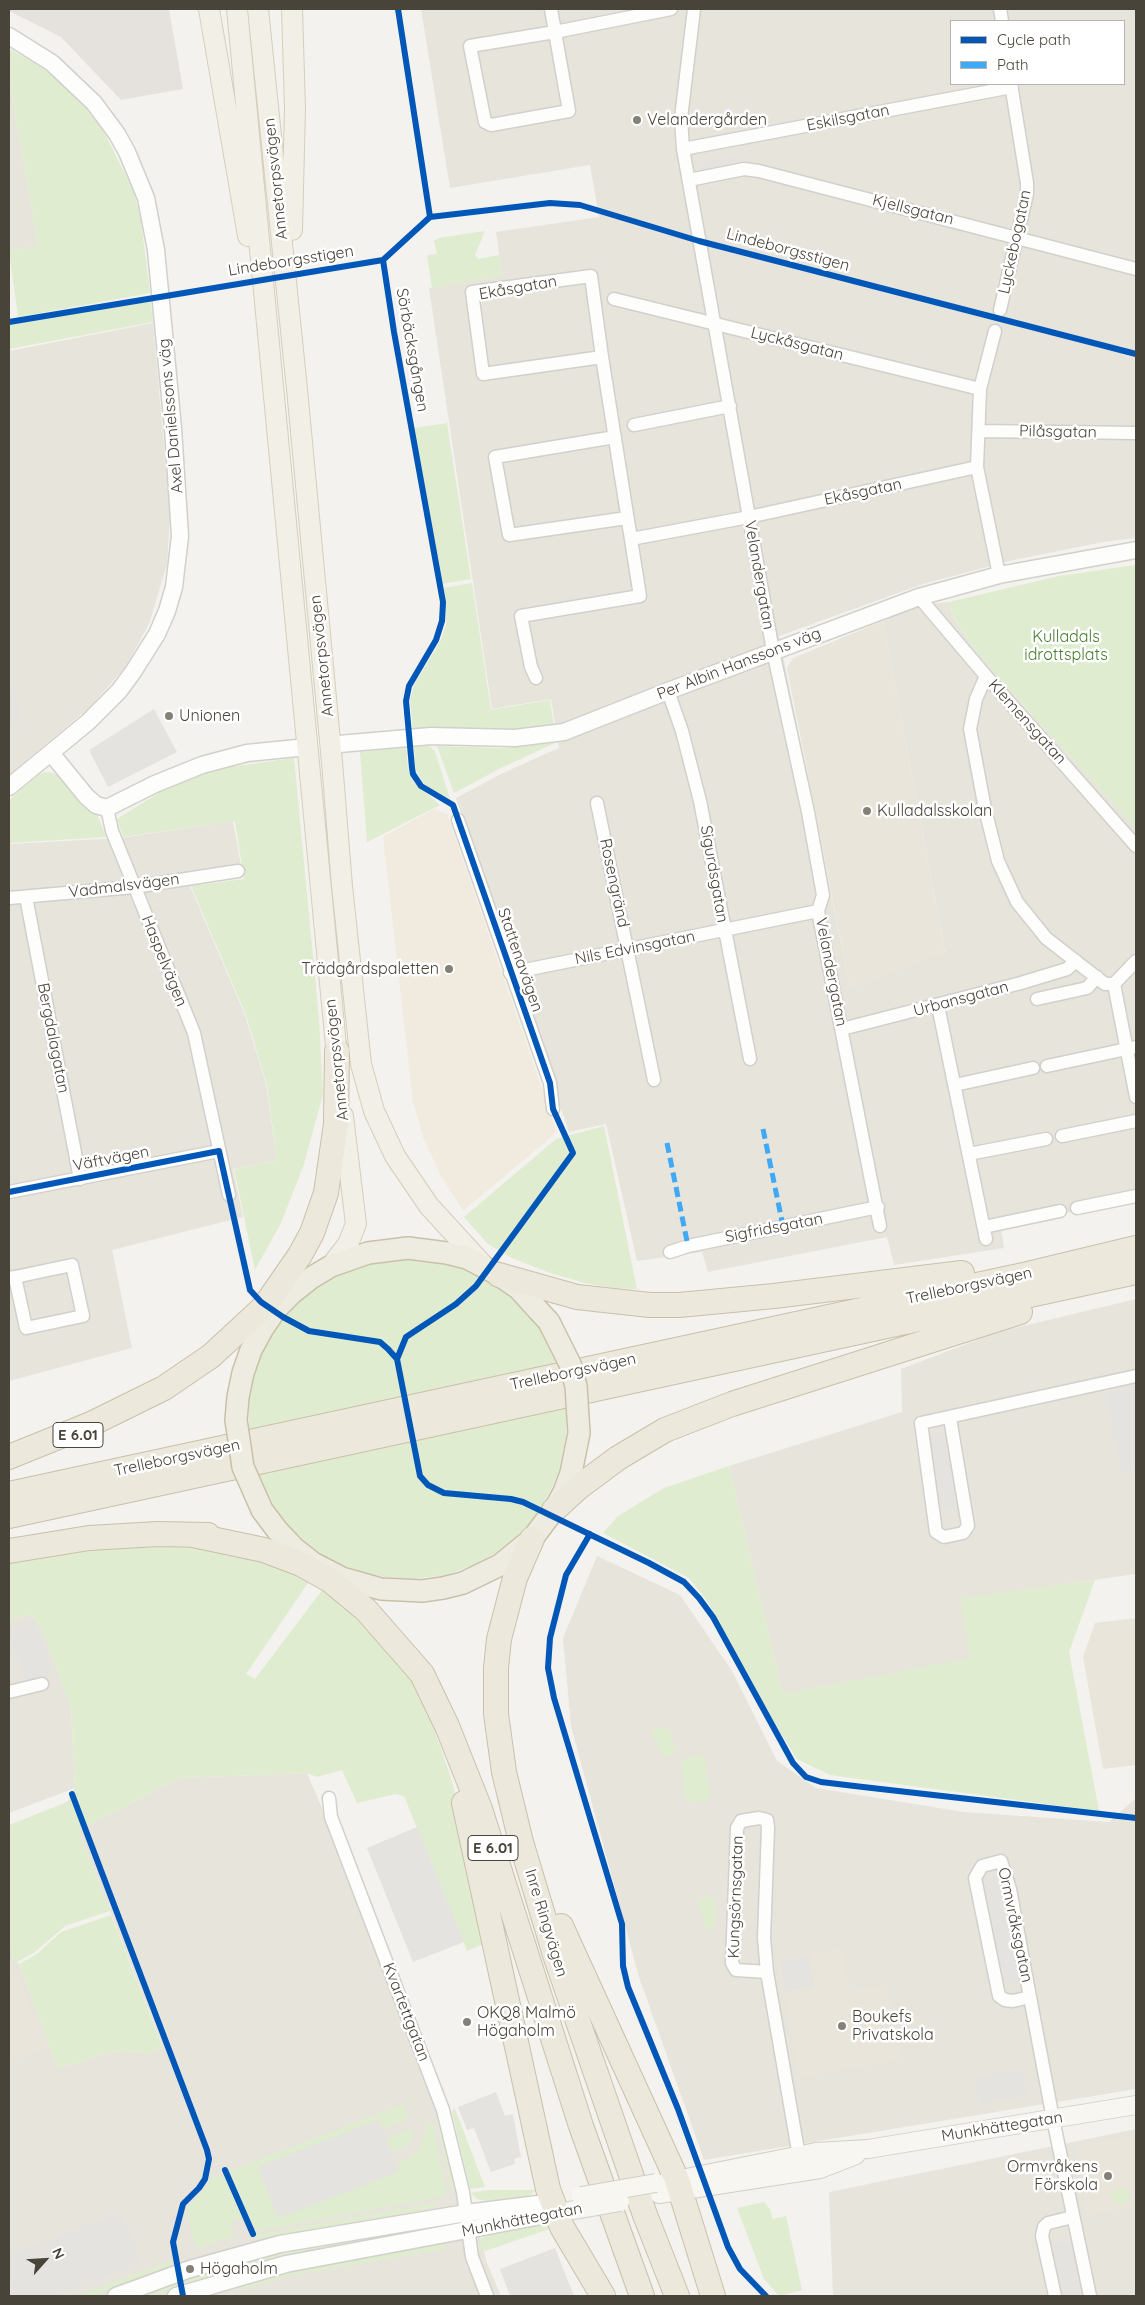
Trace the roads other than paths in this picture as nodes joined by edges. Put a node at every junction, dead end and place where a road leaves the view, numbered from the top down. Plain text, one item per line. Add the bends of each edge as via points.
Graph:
1 (208, 9) edge
2 (237, 9) edge
3 (258, 9) edge
4 (292, 9) edge
5 (551, 9) edge
6 (671, 9) edge
7 (694, 9) edge
8 (555, 32) junction
9 (9, 36) edge
10 (1012, 85) edge
11 (684, 149) junction
12 (689, 180) junction
13 (1018, 237) junction
14 (1136, 269) edge
15 (614, 299) dead end
16 (1000, 310) dead end
17 (716, 324) junction
18 (995, 331) dead end
19 (602, 357) junction
20 (297, 389) junction
21 (980, 389) junction
22 (730, 406) junction
23 (634, 425) dead end
24 (979, 431) junction
25 (1136, 433) edge
26 (615, 436) junction
27 (280, 452) junction
28 (977, 468) junction
29 (749, 517) junction
30 (627, 518) junction
31 (631, 539) junction
32 (1136, 550) edge
33 (999, 575) junction
34 (919, 597) junction
35 (772, 652) junction
36 (986, 676) junction
37 (536, 678) dead end
38 (668, 691) junction
39 (338, 744) dead end
40 (297, 748) dead end
41 (51, 753) junction
42 (9, 787) edge
43 (597, 803) dead end
44 (107, 808) junction
45 (458, 820) dead end
46 (1136, 846) edge
47 (238, 871) dead end
48 (134, 887) junction
49 (26, 897) junction
50 (9, 898) edge
51 (818, 911) junction
52 (724, 930) junction
53 (628, 949) junction
54 (1076, 961) junction
55 (1136, 961) edge
56 (510, 973) junction
57 (1130, 974) edge
58 (1097, 977) junction
59 (1114, 984) junction
60 (1037, 999) dead end
61 (938, 1006) junction
62 (842, 1029) junction
63 (1132, 1048) edge
64 (337, 1051) junction
65 (750, 1059) dead end
66 (1047, 1066) dead end
67 (1033, 1068) dead end
68 (654, 1080) dead end
69 (955, 1085) junction
70 (1136, 1097) edge
71 (553, 1110) dead end
72 (1136, 1121) edge
73 (1062, 1136) dead end
74 (1046, 1139) dead end
75 (219, 1151) junction
76 (969, 1154) junction
77 (80, 1179) junction
78 (9, 1192) edge
79 (229, 1195) dead end
80 (1136, 1196) edge
81 (878, 1207) junction
82 (1077, 1208) dead end
83 (1060, 1212) dead end
84 (880, 1226) dead end
85 (1136, 1248) edge
86 (670, 1252) dead end
87 (330, 1266) junction
88 (1046, 1269) junction
89 (492, 1270) junction
90 (1136, 1272) edge
91 (12, 1277) edge
92 (1108, 1279) junction
93 (262, 1328) junction
94 (1136, 1376) edge
95 (950, 1418) junction
96 (9, 1457) edge
97 (9, 1494) edge
98 (9, 1516) edge
99 (543, 1524) junction
100 (193, 1535) junction
101 (9, 1551) edge
102 (313, 1563) junction
103 (342, 1578) junction
104 (422, 1674) junction
105 (42, 1684) dead end
106 (496, 1691) junction
107 (9, 1692) edge
108 (328, 1798) dead end
109 (767, 1972) junction
110 (1030, 1997) junction
111 (1136, 2105) edge
112 (1053, 2119) junction
113 (800, 2163) junction
114 (668, 2187) junction
115 (555, 2207) junction
116 (466, 2213) junction
117 (1073, 2217) junction
118 (468, 2231) junction
119 (116, 2296) edge
120 (176, 2296) edge
121 (487, 2296) edge
122 (603, 2296) edge
123 (642, 2296) edge
124 (677, 2296) edge
125 (713, 2296) edge
126 (1055, 2296) edge
127 (1090, 2296) edge

1 - 27 main road via 249,244
2 - 27 main road, Annetorpsvägen
3 - 20 main road, Annetorpsvägen
4 - 20 main road via 295,108 292,215
5 - 8 street
6 - 8 street
7 - 11 street, Velandergatan via 681,118
8 - 8 street via 568,111 491,125 485,122 470,46
9 - 41 street, Axel Danielssons väg via 52,63 82,90 117,134 138,174 152,222 156,250 179,508 180,536 174,587 157,634 119,691
10 - 11 street, Eskilsgatan
10 - 13 street, Lyckebogatan via 1027,183
11 - 12 street, Velandergatan
12 - 13 street, Kjellsgatan via 744,169 759,171
12 - 17 street, Velandergatan
13 - 14 street, Kjellsgatan
13 - 16 street, Lyckebogatan
15 - 17 street, Lyckåsgatan
17 - 21 street, Lyckåsgatan
17 - 22 street, Velandergatan
18 - 21 street
19 - 19 street, Ekåsgatan via 591,276 472,292 483,374
19 - 26 street, Ekåsgatan
20 - 89 main road, Annetorpsvägen via 361,1064 374,1111 395,1156 429,1206
21 - 24 street
22 - 23 street
22 - 29 street, Velandergatan
24 - 25 street, Pilåsgatan
24 - 28 street
26 - 30 street, Ekåsgatan
26 - 30 street via 495,457 509,535
27 - 64 main road, Annetorpsvägen
28 - 29 street, Ekåsgatan
28 - 33 street
29 - 31 street, Ekåsgatan
29 - 35 street, Velandergatan
30 - 31 street, Ekåsgatan
31 - 37 street, Ekåsgatan via 640,596 521,616
32 - 33 street, Per Albin Hanssons väg
33 - 34 street, Per Albin Hanssons väg
34 - 35 street, Per Albin Hanssons väg
34 - 36 street, Klemensgatan
35 - 38 street, Per Albin Hanssons väg
35 - 51 street, Velandergatan via 823,895
36 - 46 street, Klemensgatan
36 - 54 street via 976,699 970,729 998,861 1016,902 1046,938
38 - 39 street, Per Albin Hanssons väg via 587,725 540,737 431,736
38 - 52 street, Sigurdsgatan via 700,801
40 - 44 street via 247,753 202,765
41 - 42 street, Axel Danielssons väg
41 - 44 street via 86,796 96,805
43 - 53 street, Rosengränd
44 - 48 street, Haspelvägen via 112,831
45 - 56 street, Stattenavägen
47 - 48 street, Vadmalsvägen
48 - 49 street, Vadmalsvägen
48 - 75 street, Haspelvägen via 194,1033
49 - 50 street, Vadmalsvägen
49 - 77 street, Bergdalagatan
51 - 52 street, Nils Edvinsgatan
51 - 62 street, Velandergatan
52 - 53 street, Nils Edvinsgatan
52 - 65 street, Sigurdsgatan
53 - 56 street, Nils Edvinsgatan
53 - 68 street, Rosengränd
54 - 58 street
54 - 61 street, Urbansgatan via 1067,969
55 - 57 street
56 - 71 street, Stattenavägen via 550,1083
57 - 59 street
58 - 59 street via 1105,984
58 - 60 street via 1087,988
59 - 63 street
61 - 62 street, Urbansgatan
61 - 69 street
62 - 81 street, Velandergatan
63 - 66 street
63 - 70 street
64 - 87 main road, Annetorpsvägen via 356,1224 348,1244
64 - 96 highway via 336,1124 326,1193 312,1233 264,1307 212,1356 164,1388 94,1423
67 - 69 street
69 - 76 street
72 - 73 street
74 - 76 street
75 - 77 street, Väftvägen
75 - 79 street, Haspelvägen
76 - 83 street via 985,1233
77 - 78 street, Väftvägen
80 - 82 street
81 - 84 street, Velandergatan
81 - 86 street, Sigfridsgatan
85 - 88 highway, Trelleborgsvägen
87 - 89 highway via 368,1253 408,1248 447,1253
87 - 93 highway via 292,1293
88 - 89 highway via 972,1272 754,1298 650,1306 577,1297
88 - 97 highway, Trelleborgsvägen
89 - 99 highway, bridge via 535,1304 549,1322 570,1364 579,1410 579,1433 571,1473
90 - 92 highway, Trelleborgsvägen
91 - 91 street via 72,1265 83,1316 26,1328
92 - 98 highway, Trelleborgsvägen
92 - 99 highway via 1051,1302 870,1358 687,1421 618,1458 579,1487
93 - 96 highway, E 6.01 via 188,1385 145,1409 84,1434
93 - 102 highway, bridge via 248,1358 238,1397 236,1420 243,1467 262,1510 276,1530
94 - 95 street
95 - 95 street via 968,1526 963,1533 944,1537 936,1532 921,1423
99 - 103 highway via 500,1565 463,1583 422,1591 381,1590
99 - 106 highway, Inre Ringvägen / E 6.01 via 515,1578 502,1621
100 - 101 highway via 89,1538
100 - 102 highway via 225,1536 261,1543
100 - 104 highway, E 6.01 via 264,1550 301,1564 331,1581 366,1610
102 - 103 highway
103 - 104 highway via 363,1594
104 - 115 highway via 466,1813 548,2189
104 - 123 highway, Inre Ringvägen / E 6.01 via 480,1809 581,2126
105 - 107 street
106 - 114 highway via 512,1784 554,1912 636,2088
106 - 124 highway, Inre Ringvägen / E 6.01 via 504,1772 532,1880 598,2082
108 - 116 street, Kvartettgatan via 331,1817 443,2110
109 - 109 street, Kungsörnsgatan via 764,1938 768,1828 767,1820 759,1818 741,1821 737,1828 732,1963 736,1970
109 - 113 street, Kungsörnsgatan
110 - 110 street, Ormvråksgatan via 1013,2001 999,1996 975,1878 982,1866 1001,1860 1010,1889
110 - 112 street, Ormvråksgatan
111 - 112 main road, Munkhättegatan
112 - 113 main road, Munkhättegatan via 868,2150 816,2152
112 - 117 street, Ormvråksgatan
113 - 114 main road, Munkhättegatan
114 - 115 main road, Munkhättegatan, bridge
114 - 125 highway
115 - 116 street, Munkhättegatan
115 - 118 street, Munkhättegatan
115 - 122 highway via 562,2227
116 - 118 street, Kvartettgatan
116 - 119 street, Munkhättegatan via 280,2244 190,2269
117 - 126 street via 1048,2222 1044,2227 1042,2236
117 - 127 street, Ormvråksgatan
118 - 120 street, Munkhättegatan via 286,2264
118 - 121 street, Kvartettgatan via 472,2257

